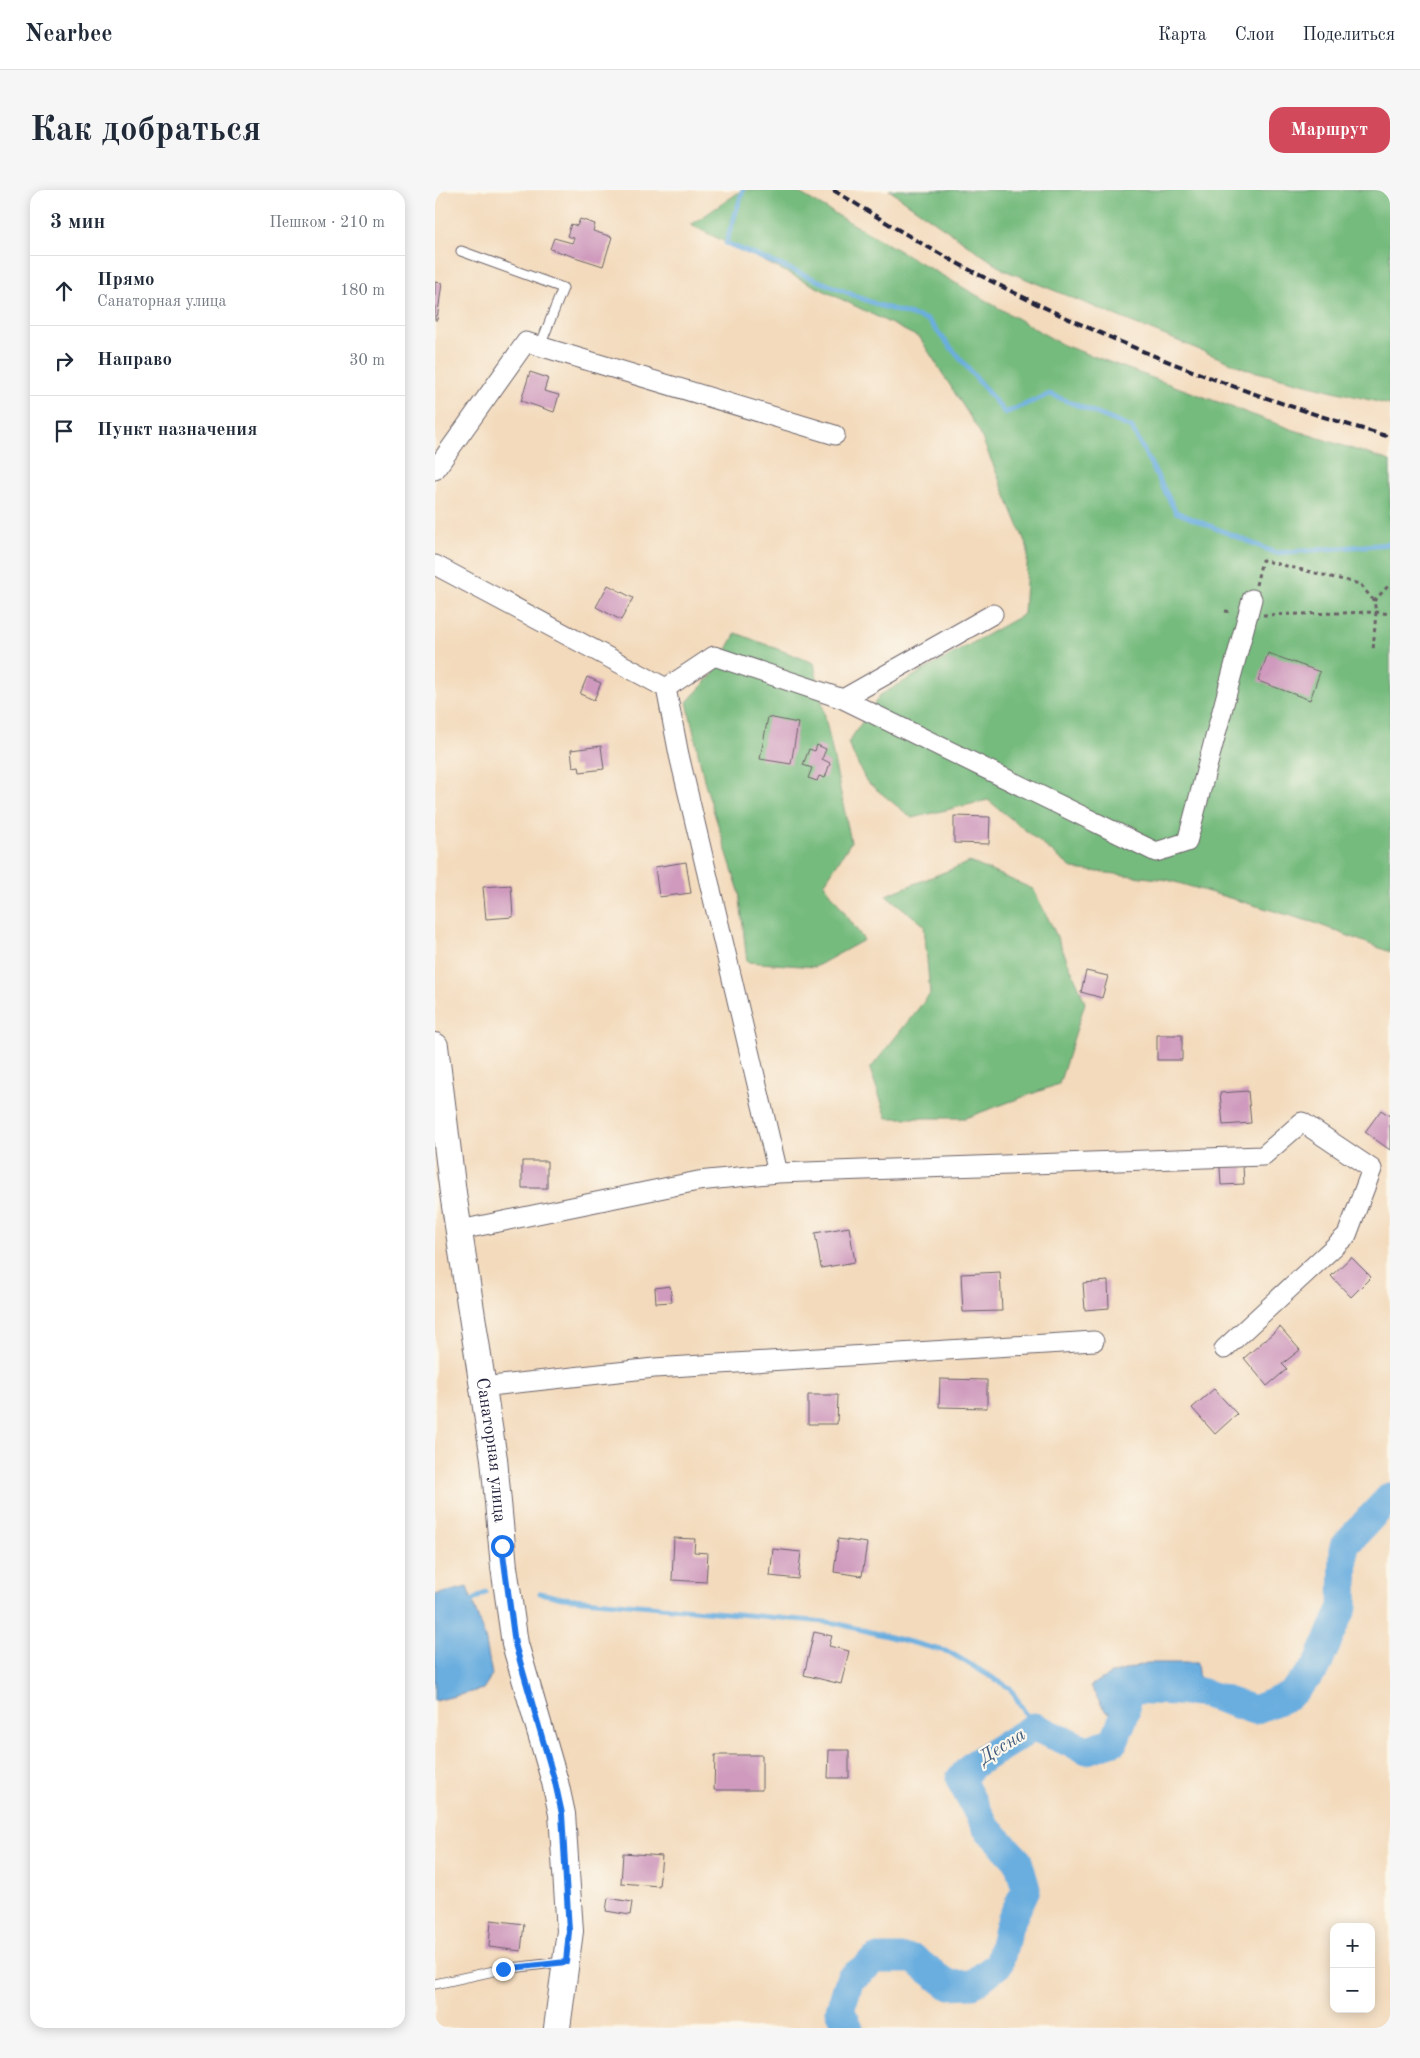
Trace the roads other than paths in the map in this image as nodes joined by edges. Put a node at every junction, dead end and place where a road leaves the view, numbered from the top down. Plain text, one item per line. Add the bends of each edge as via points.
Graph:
1 (461, 251) dead end
2 (540, 346) junction
3 (835, 435) dead end
4 (435, 470) edge
5 (435, 565) edge
6 (1250, 607) road end
7 (993, 614) dead end
8 (666, 688) junction
9 (843, 699) junction
10 (435, 1046) edge
11 (778, 1173) junction
12 (459, 1230) junction
13 (1094, 1341) dead end
14 (1224, 1349) dead end
15 (483, 1387) junction
16 (566, 1962) junction
17 (435, 1984) edge
18 (557, 2028) edge

1 - 2 lane via 563,288
2 - 3 street
2 - 4 street via 527,342
5 - 8 street
6 - 9 street via 1187,842 1156,852
7 - 9 street
8 - 9 street via 714,656
8 - 11 street via 681,765
10 - 12 street, Санаторная улица via 448,1193
11 - 12 street via 698,1181
11 - 14 street via 1263,1156 1302,1122 1372,1169 1347,1236
12 - 15 street, Санаторная улица
13 - 15 street via 654,1368
15 - 16 street, Санаторная улица via 515,1644 562,1814 569,1931
16 - 17 lane via 503,1969
16 - 18 street, Санаторная улица

